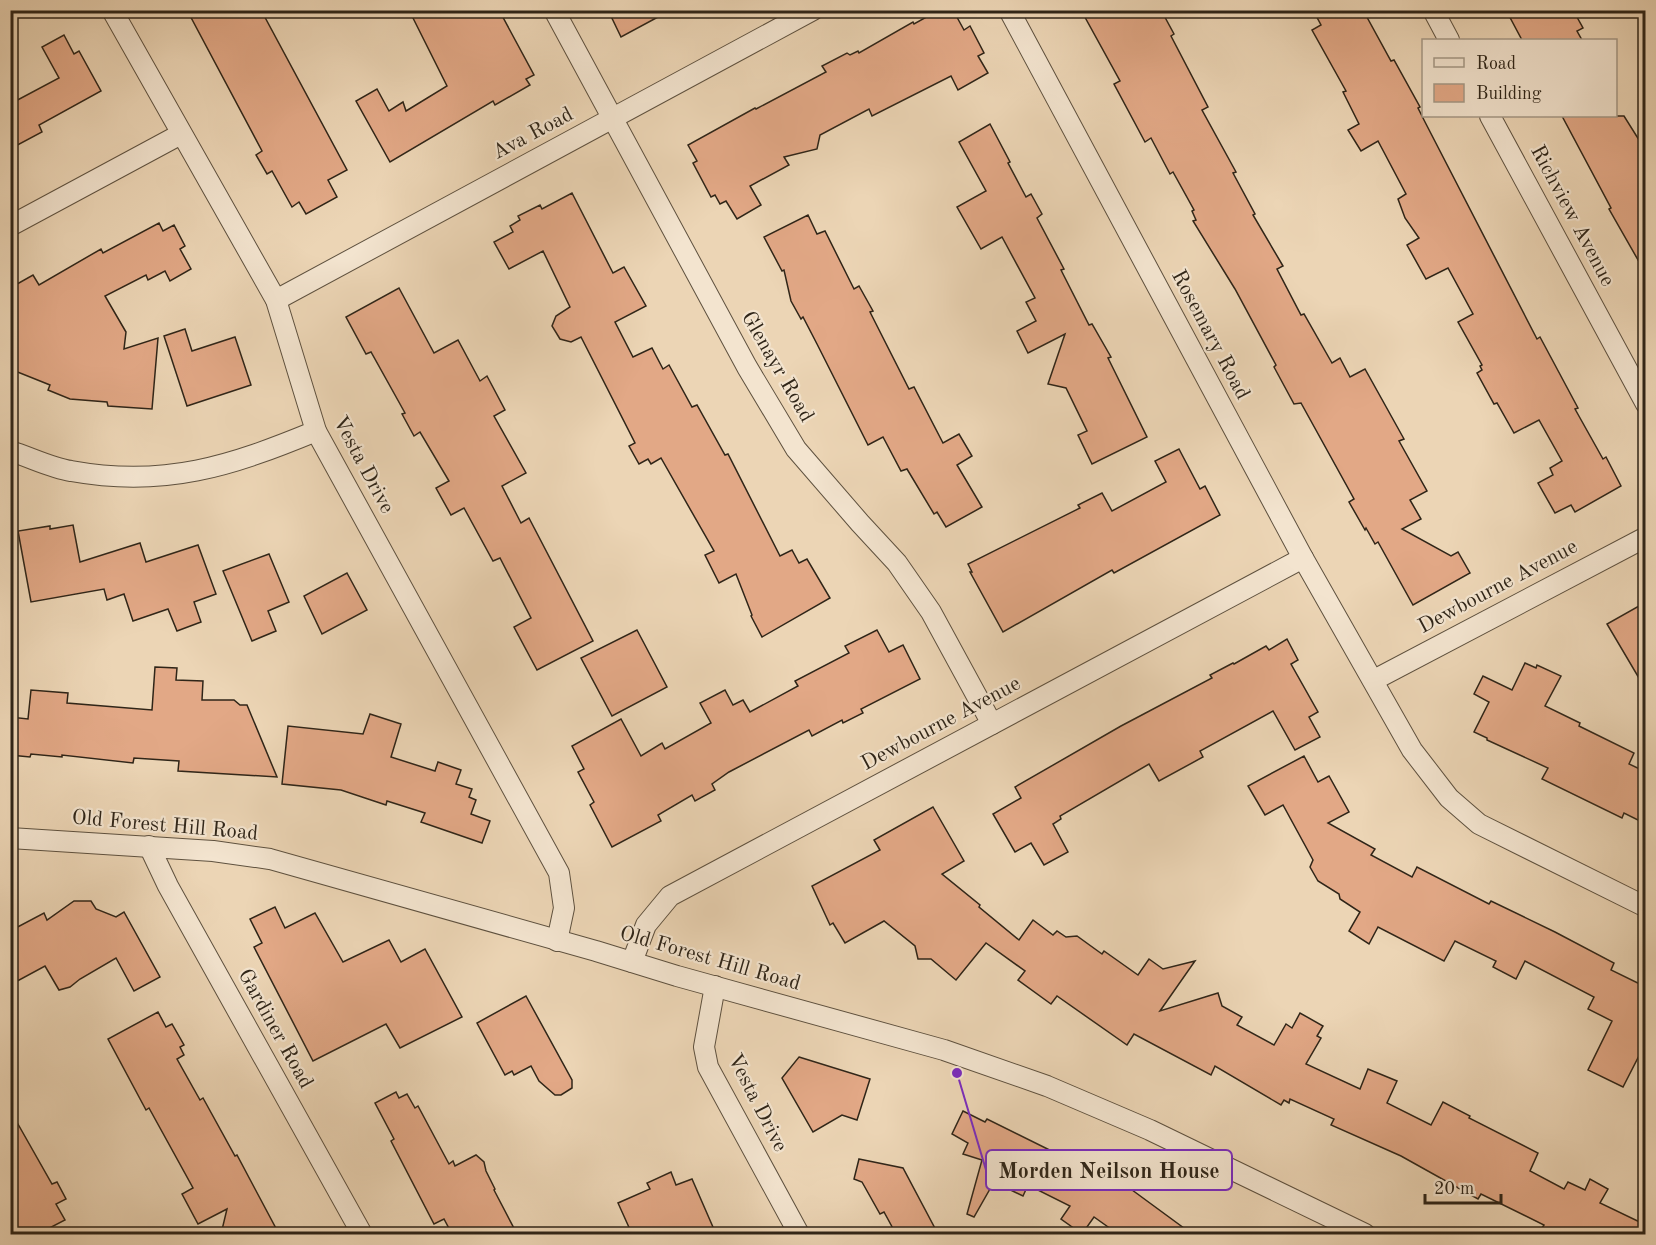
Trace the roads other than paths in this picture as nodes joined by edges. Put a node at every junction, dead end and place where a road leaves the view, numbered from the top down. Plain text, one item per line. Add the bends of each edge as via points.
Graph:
1 (112, 10) edge
2 (554, 10) edge
3 (813, 10) edge
4 (1009, 10) edge
5 (1433, 10) edge
6 (1448, 39) edge
7 (1491, 117) edge
8 (613, 118) junction
9 (181, 134) junction
10 (10, 226) edge
11 (276, 300) junction
12 (1646, 404) edge
13 (316, 431) junction
14 (10, 451) edge
15 (1646, 537) edge
16 (1303, 558) junction
17 (1374, 680) junction
18 (992, 724) junction
19 (10, 838) edge
20 (149, 846) junction
21 (1646, 907) edge
22 (557, 941) junction
23 (632, 962) junction
24 (715, 986) junction
25 (362, 1234) edge
26 (800, 1234) edge
27 (1365, 1234) edge

1 - 9 street, Vesta Drive
2 - 8 street, Glenayr Road
3 - 8 street, Ava Road
4 - 16 street, Rosemary Road
5 - 6 street
7 - 12 street, Richview Avenue
8 - 11 street, Ava Road
8 - 18 street, Glenayr Road via 747,368 796,449 897,563 931,612
9 - 10 street
9 - 11 street, Vesta Drive
11 - 13 street, Vesta Drive
13 - 14 street via 259,454 204,470 159,477 69,471
13 - 22 street, Vesta Drive via 559,873 564,909
15 - 17 street, Dewbourne Avenue
16 - 17 street, Rosemary Road
16 - 18 street, Dewbourne Avenue
17 - 21 street, Rosemary Road via 1412,750 1449,798 1479,824
18 - 23 street, Dewbourne Avenue via 670,896 646,925
19 - 20 street, Old Forest Hill Road
20 - 22 street, Old Forest Hill Road via 270,859
20 - 25 street, Gardiner Road
22 - 23 street, Old Forest Hill Road
23 - 24 street, Old Forest Hill Road
24 - 26 street, Vesta Drive via 704,1047 708,1067
24 - 27 street, Old Forest Hill Road via 944,1050 1047,1086 1150,1130

